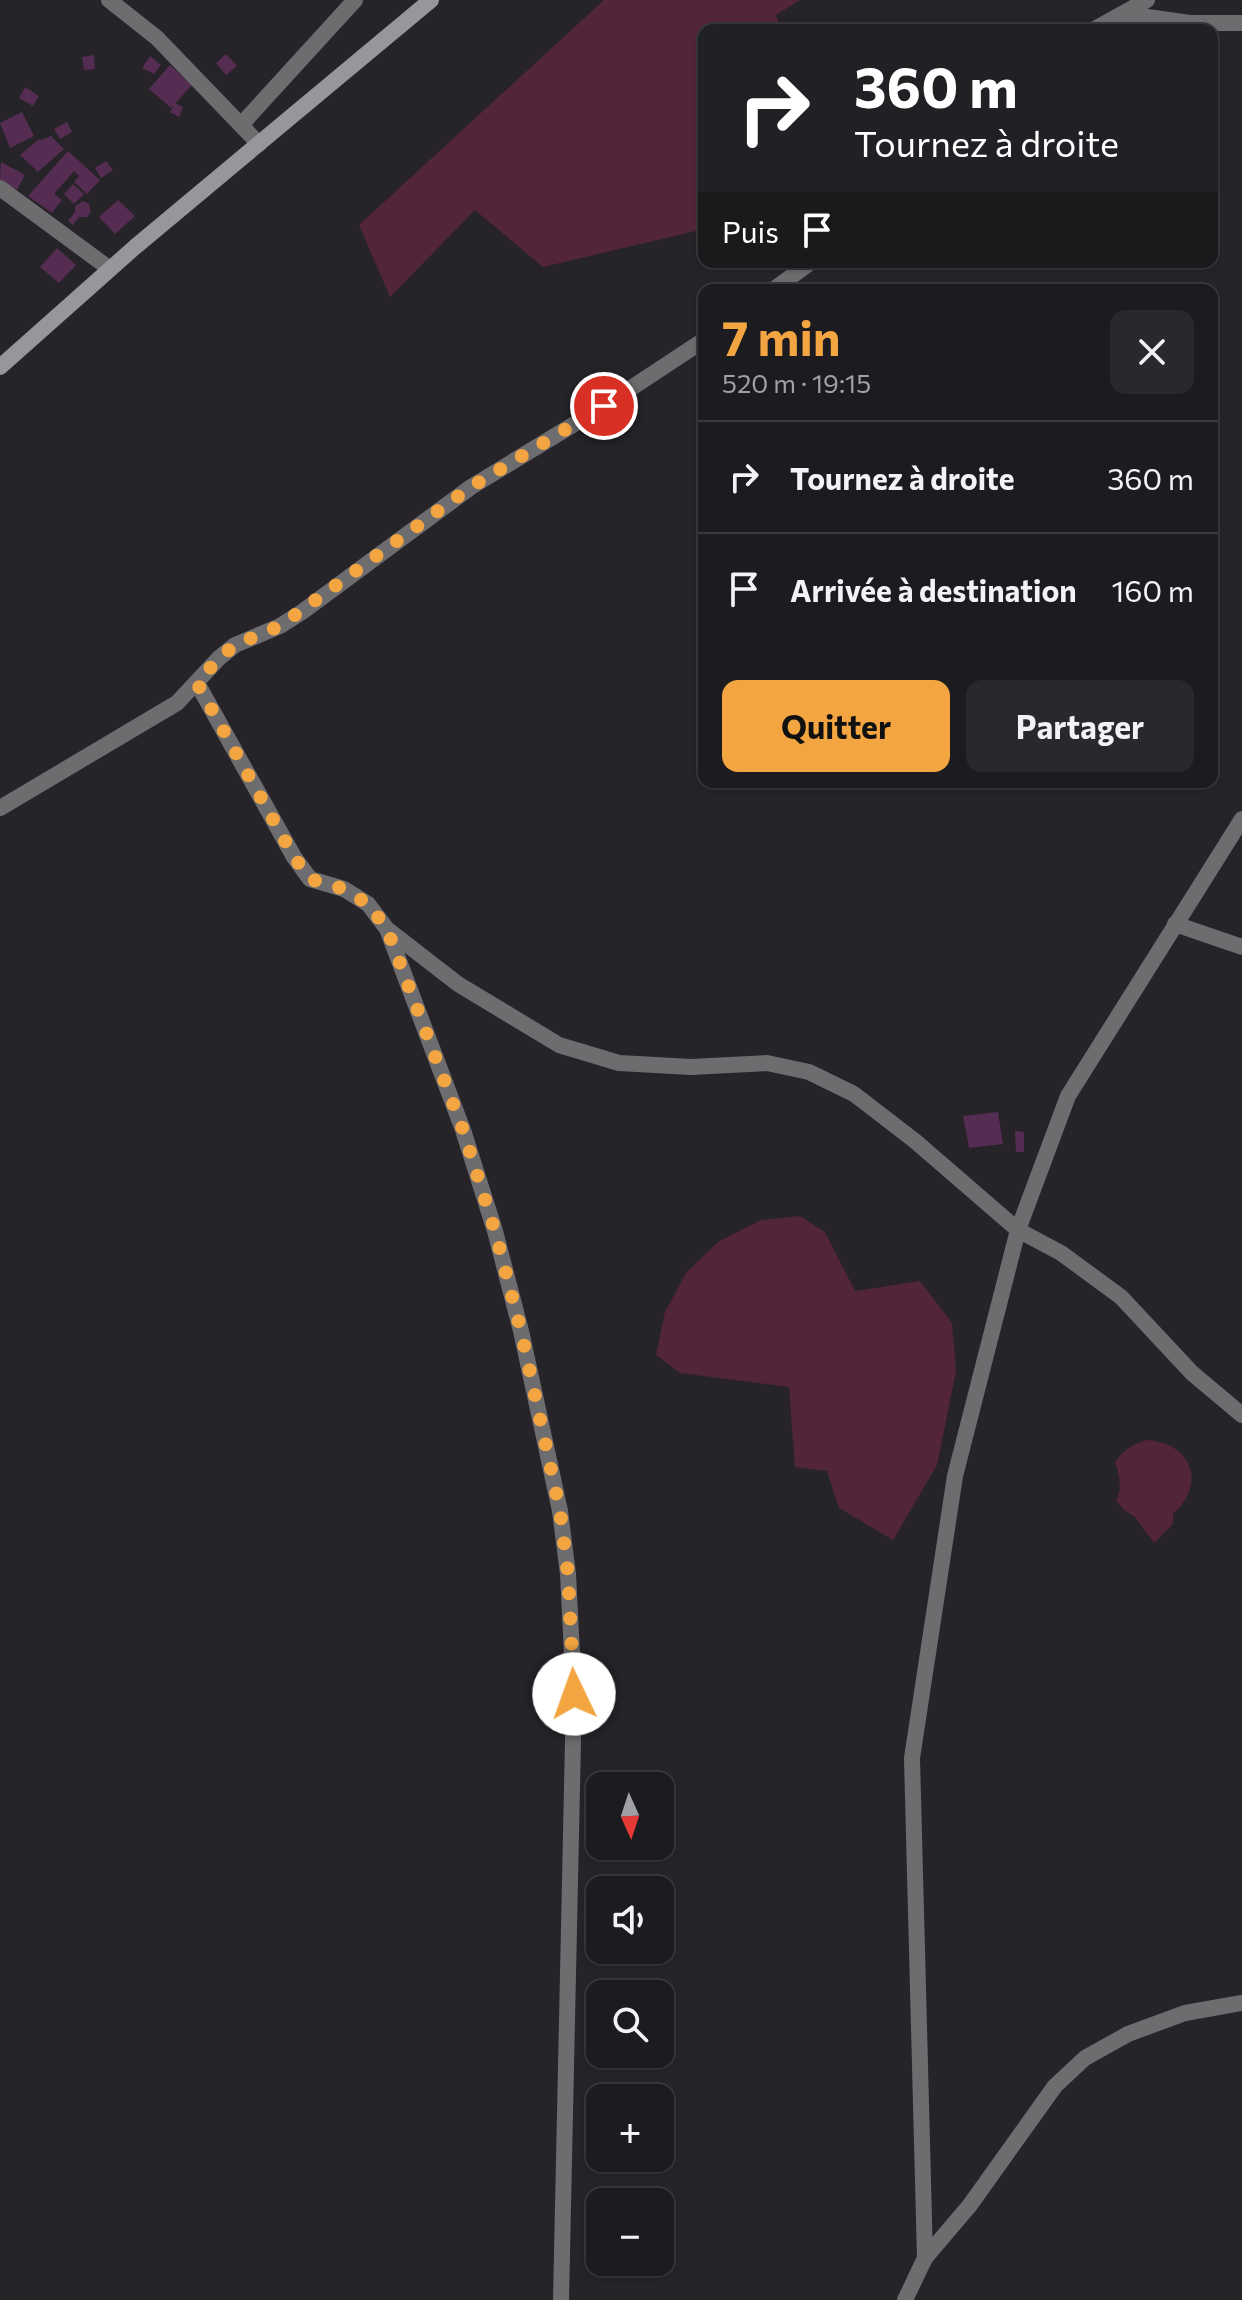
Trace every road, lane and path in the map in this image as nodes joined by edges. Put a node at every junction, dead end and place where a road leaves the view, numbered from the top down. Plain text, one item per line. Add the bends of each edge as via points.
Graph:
1 (109, 0) edge
2 (355, 0) edge
3 (431, 0) edge
4 (1147, 0) edge
5 (1126, 14) junction
6 (1242, 23) edge
7 (1105, 24) edge
8 (241, 125) junction
9 (259, 144) junction
10 (0, 188) edge
11 (803, 268) edge
12 (110, 269) junction
13 (781, 284) edge
14 (698, 344) edge
15 (0, 367) edge
16 (197, 683) junction
17 (0, 808) edge
18 (1242, 819) edge
19 (1175, 924) junction
20 (387, 929) junction
21 (1242, 947) edge
22 (1018, 1230) junction
23 (1242, 1415) edge
24 (1242, 2003) edge
25 (925, 2258) junction
26 (561, 2300) edge
27 (905, 2300) edge

1 - 8 street via 157,38
2 - 8 street
3 - 9 street
4 - 5 street
5 - 6 street via 1190,23
5 - 7 street
8 - 9 street
9 - 12 street
10 - 12 street
11 - 13 street
12 - 15 street
14 - 16 street via 471,487 280,626 235,645
16 - 17 street via 177,703
16 - 20 street via 310,879 355,894
18 - 19 street
19 - 21 street
19 - 22 street via 1068,1096
20 - 22 street via 458,984 559,1045 619,1063 767,1063 809,1072 854,1094
20 - 26 street via 495,1231 560,1511 568,1574 574,1694
22 - 23 street via 1061,1253 1121,1297 1192,1373
22 - 25 street via 955,1476 912,1758
24 - 25 street via 1185,2013 1128,2034 1085,2058 1055,2086
25 - 27 street

